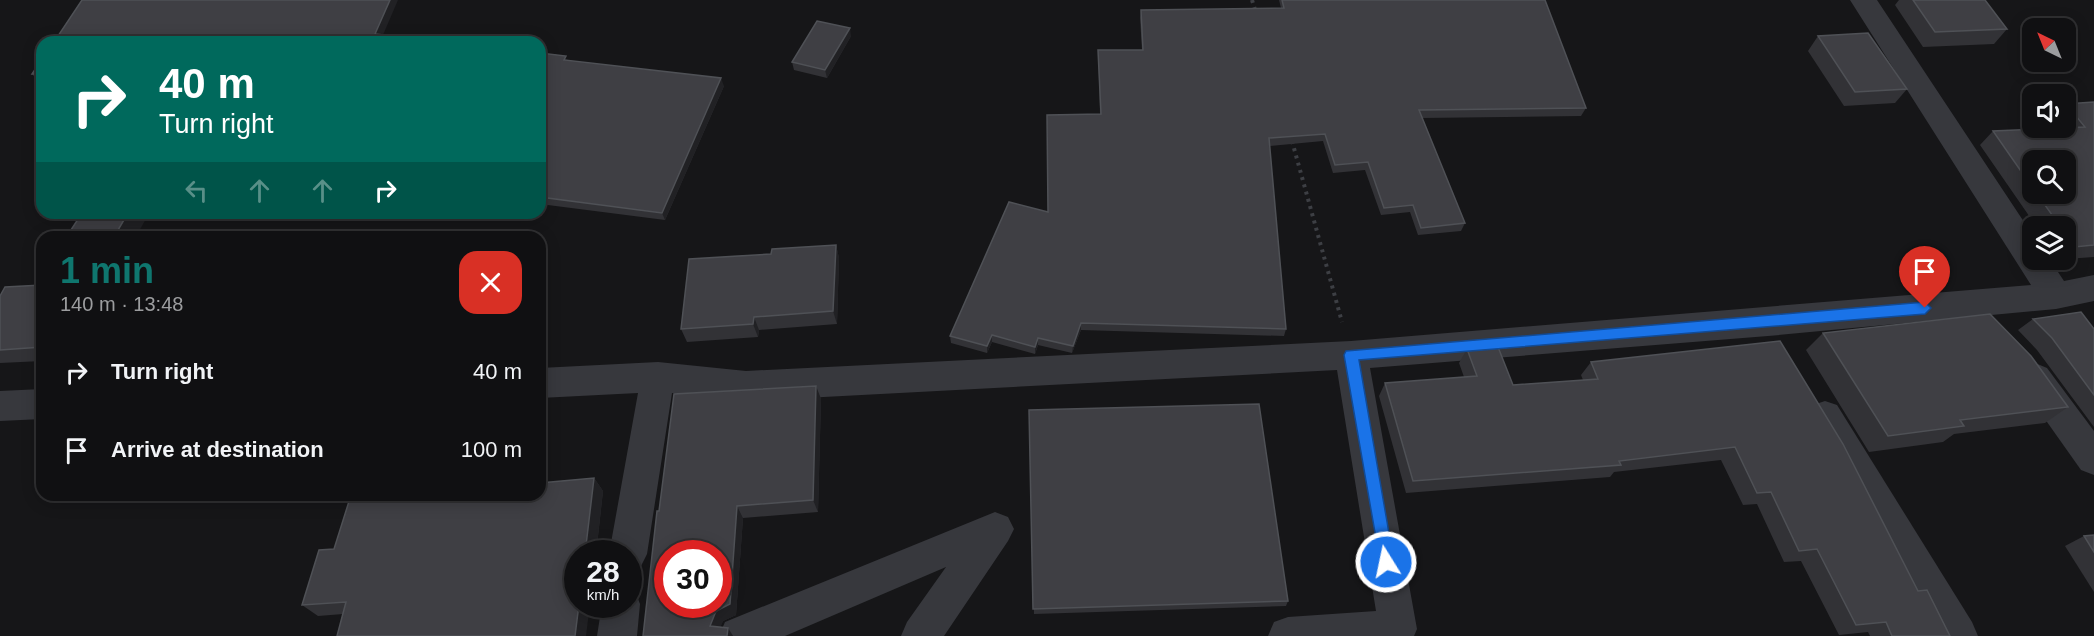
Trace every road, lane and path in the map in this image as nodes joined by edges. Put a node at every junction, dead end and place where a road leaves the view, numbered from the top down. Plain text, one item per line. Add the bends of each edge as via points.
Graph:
1 (1252, 0) edge
2 (1863, 0) edge
3 (1258, 20) edge
4 (1289, 130) edge
5 (2094, 288) edge
6 (2056, 296) junction
7 (1970, 304) junction
8 (1768, 322) junction
9 (1993, 328) edge
10 (1786, 352) edge
11 (2016, 353) edge
12 (1351, 355) junction
13 (658, 377) junction
14 (546, 383) edge
15 (1811, 393) edge
16 (36, 404) edge
17 (0, 406) edge
18 (2094, 459) edge
19 (630, 540) edge
20 (619, 618) edge
21 (617, 636) edge
22 (739, 636) edge
23 (921, 636) edge
24 (1288, 636) edge
25 (1958, 636) edge

1 - 3 path
2 - 6 street
4 - 12 path
5 - 6 street
6 - 7 street
7 - 8 street
7 - 9 street
8 - 10 street
8 - 12 street
11 - 18 street
12 - 13 street via 746,386
12 - 24 street via 1398,629
13 - 14 street
13 - 19 street
15 - 25 street
16 - 17 street
20 - 21 street
22 - 23 street via 995,529

